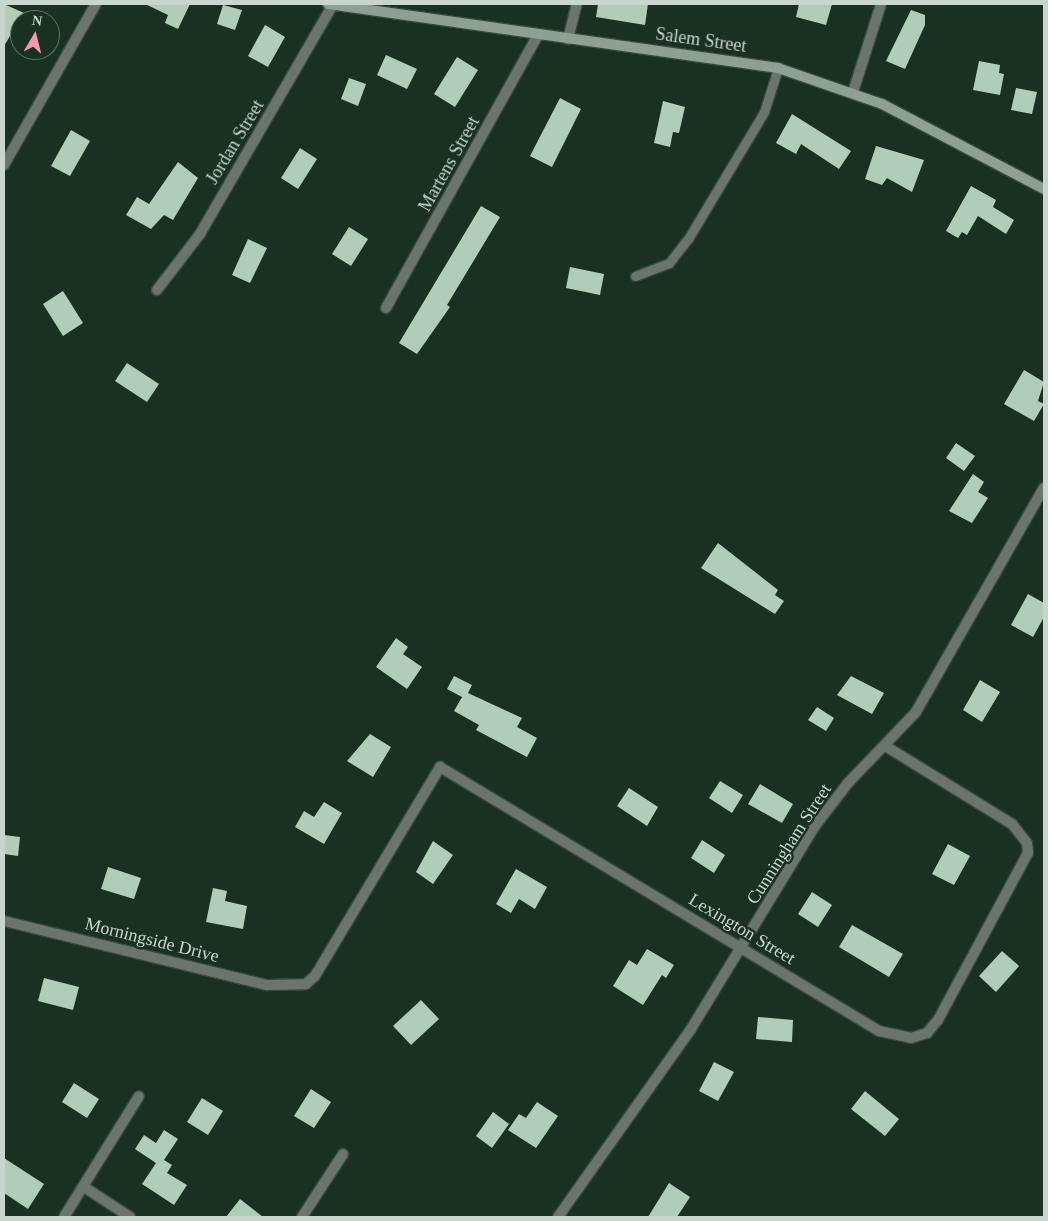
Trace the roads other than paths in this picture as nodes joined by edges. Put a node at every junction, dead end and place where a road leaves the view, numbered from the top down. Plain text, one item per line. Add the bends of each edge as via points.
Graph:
1 (96, 4) edge
2 (331, 4) edge
3 (577, 4) edge
4 (881, 4) edge
5 (538, 35) junction
6 (568, 38) junction
7 (778, 68) junction
8 (854, 92) junction
9 (4, 165) edge
10 (1044, 189) edge
11 (635, 276) dead end
12 (157, 290) dead end
13 (386, 308) dead end
14 (1044, 488) edge
15 (885, 746) junction
16 (6, 925) edge
17 (742, 948) junction
18 (293, 988) joint
19 (139, 1096) dead end
20 (343, 1154) dead end
21 (84, 1187) junction
22 (64, 1217) edge
23 (130, 1217) edge
24 (302, 1217) edge
25 (558, 1217) edge

1 - 9 street
2 - 5 street, Salem Street
2 - 12 street, Jordan Street via 200,234
3 - 6 street
4 - 8 street
5 - 6 street, Salem Street
5 - 13 street, Martens Street
6 - 7 street, Salem Street
7 - 8 street, Salem Street
7 - 11 lane via 764,112 688,239 669,263
8 - 10 street, Salem Street
14 - 15 street, Cunningham Street via 916,712
15 - 17 street, Cunningham Street via 815,826
15 - 17 street, Lexington Street via 1012,824 1027,843 1024,864 983,929 938,1020 928,1033 911,1038 879,1031
16 - 18 street, Morningside Drive via 267,985
17 - 18 street, Lexington Street via 440,767 315,976
17 - 25 street, Cunningham Street via 659,1076
19 - 21 street
20 - 24 street
21 - 22 street
21 - 23 street

